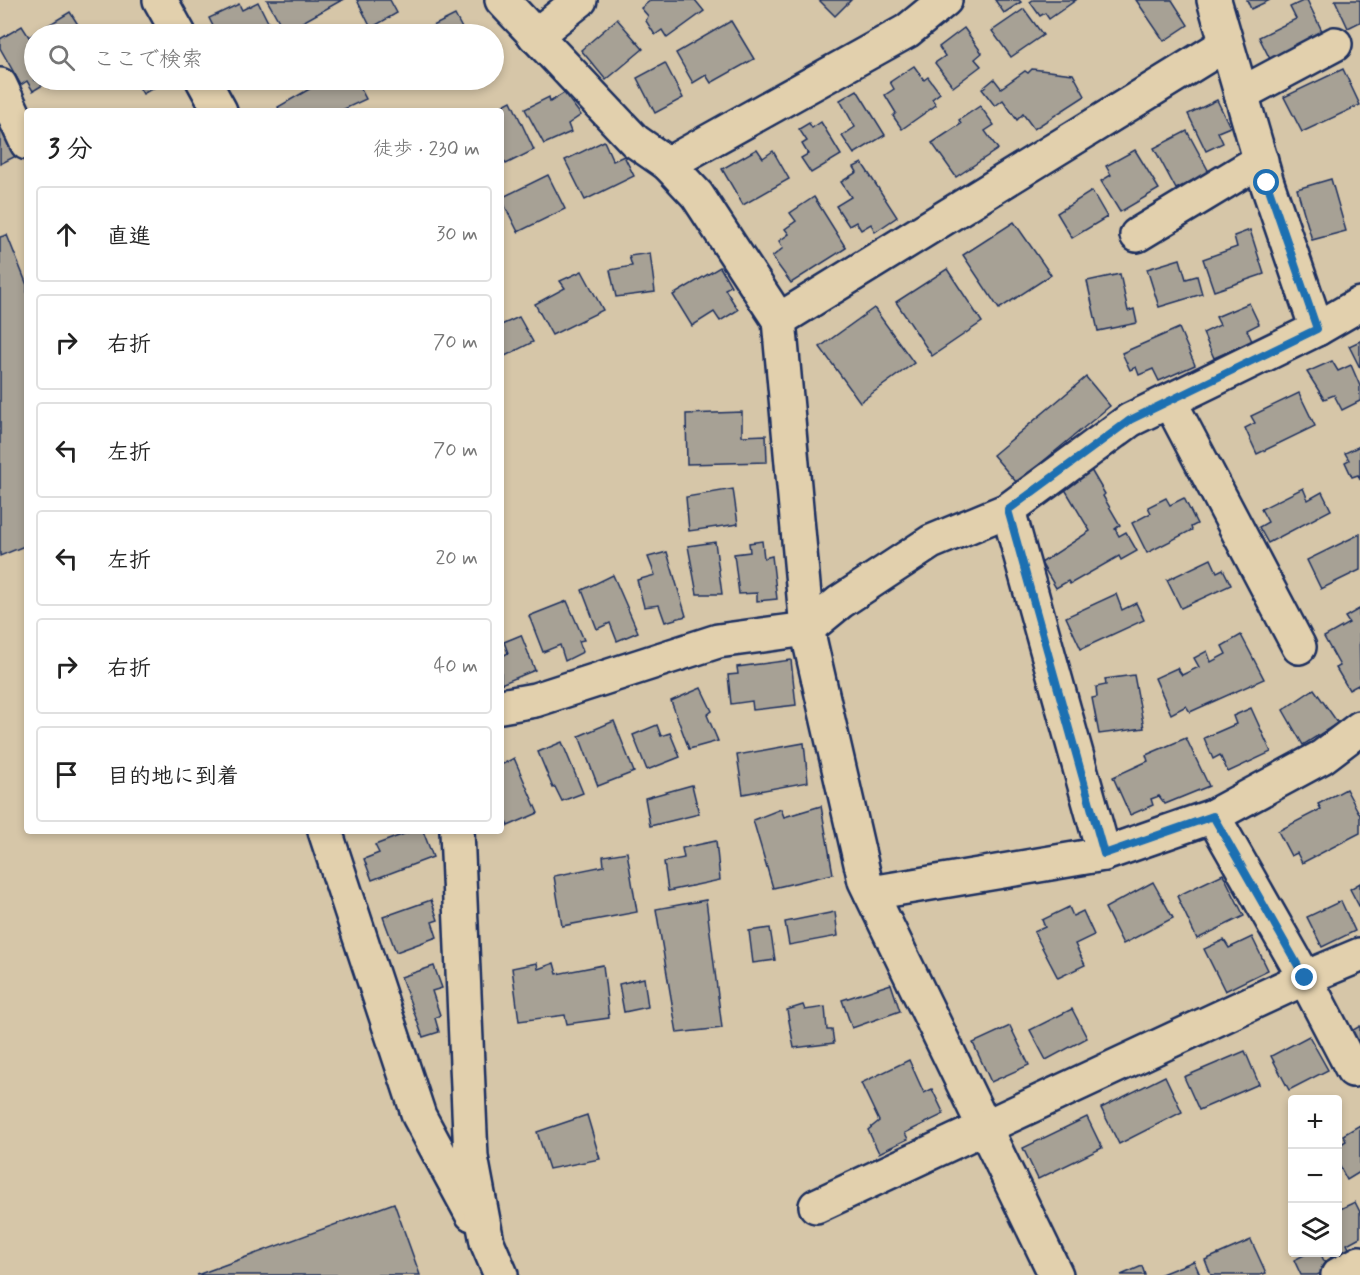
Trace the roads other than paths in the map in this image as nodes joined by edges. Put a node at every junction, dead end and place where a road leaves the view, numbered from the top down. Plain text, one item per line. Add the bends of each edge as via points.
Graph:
1 (160, 0) edge
2 (502, 0) edge
3 (580, 0) edge
4 (945, 0) edge
5 (1214, 0) edge
6 (173, 24) edge
7 (535, 36) junction
8 (1226, 44) junction
9 (1335, 44) dead end
10 (0, 85) edge
11 (208, 90) edge
12 (1241, 94) junction
13 (218, 108) edge
14 (24, 137) edge
15 (1261, 159) junction
16 (668, 164) junction
17 (1137, 235) dead end
18 (1360, 303) edge
19 (780, 320) junction
20 (1317, 329) junction
21 (1170, 402) junction
22 (1008, 510) junction
23 (807, 629) junction
24 (1299, 647) dead end
25 (504, 705) edge
26 (1360, 728) edge
27 (1213, 816) junction
28 (326, 834) edge
29 (456, 834) edge
30 (1104, 854) junction
31 (871, 893) junction
32 (1360, 955) edge
33 (1305, 978) junction
34 (1353, 1070) dead end
35 (984, 1128) junction
36 (816, 1206) dead end
37 (488, 1242) junction
38 (1360, 1263) edge
39 (501, 1275) edge
40 (1056, 1275) edge
41 (1338, 1275) edge

1 - 6 street
2 - 7 street
3 - 7 street
4 - 16 street via 907,31
5 - 8 street
7 - 16 street via 635,141
8 - 12 street
8 - 19 street
9 - 12 street
10 - 14 street
11 - 13 street
12 - 15 street
15 - 17 street
15 - 20 street
16 - 19 street via 697,195
18 - 20 street
19 - 23 street
20 - 21 street
21 - 22 street via 1130,420
21 - 24 street
22 - 23 street via 931,543 840,602
22 - 30 street
23 - 25 street via 718,641 535,700
23 - 31 street
26 - 27 street via 1322,757
27 - 30 street
27 - 33 street
28 - 37 street via 419,1116
29 - 37 street via 471,1157
30 - 31 street
31 - 35 street
32 - 33 street
33 - 34 street
33 - 35 street
35 - 36 street
35 - 40 street
37 - 39 street
38 - 41 street

